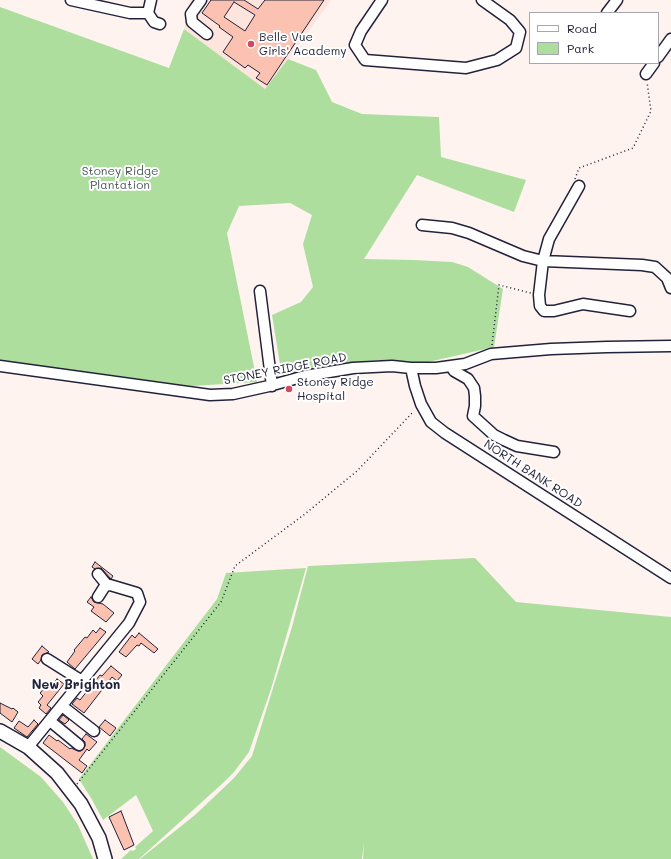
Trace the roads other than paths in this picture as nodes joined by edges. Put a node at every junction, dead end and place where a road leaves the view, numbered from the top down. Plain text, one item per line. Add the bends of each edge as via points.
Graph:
1 (71, 0) edge
2 (151, 0) edge
3 (200, 0) edge
4 (382, 0) edge
5 (482, 0) edge
6 (617, 0) edge
7 (101, 4) edge
8 (608, 12) edge
9 (148, 13) junction
10 (160, 24) dead end
11 (207, 34) dead end
12 (671, 39) edge
13 (659, 56) edge
14 (653, 64) edge
15 (646, 74) road end
16 (579, 186) road end
17 (422, 225) dead end
18 (543, 261) junction
19 (671, 288) edge
20 (260, 291) dead end
21 (630, 312) dead end
22 (671, 346) edge
23 (0, 366) edge
24 (451, 366) junction
25 (411, 368) junction
26 (272, 386) junction
27 (554, 452) dead end
28 (98, 574) dead end
29 (671, 578) edge
30 (107, 585) junction
31 (98, 597) dead end
32 (47, 659) dead end
33 (82, 681) junction
34 (62, 706) junction
35 (50, 721) junction
36 (0, 731) edge
37 (94, 731) dead end
38 (79, 745) dead end
39 (28, 747) junction
40 (105, 859) edge

1 - 7 street
2 - 9 street
3 - 11 street via 191,14 192,22
4 - 5 street via 361,31 355,45 365,60 466,68 497,60 516,48 520,32 510,20
6 - 8 street
7 - 9 street via 130,13
9 - 10 street via 154,22
12 - 13 street
14 - 15 street
16 - 18 street via 549,239
17 - 18 street via 452,228 469,233 523,256
18 - 19 street via 655,267 667,278
18 - 21 street via 539,295 540,306 544,311 583,304
20 - 26 street
22 - 24 street, STONEY RIDGE ROAD via 551,349 491,354 465,364
23 - 26 street, STONEY RIDGE ROAD via 210,395 233,394
24 - 25 street, STONEY RIDGE ROAD
24 - 27 street via 454,371 468,379 474,388 476,406 473,416 494,435 517,446
25 - 26 street, STONEY RIDGE ROAD via 352,368 305,376
25 - 29 street, NORTH BANK ROAD via 421,404 431,422
28 - 30 street
30 - 31 street
30 - 33 street via 137,593 140,602 130,623
32 - 33 street
33 - 34 street
34 - 35 street
34 - 37 street
35 - 38 street
35 - 39 street
36 - 39 main road
39 - 40 main road via 57,772 82,804 99,838

